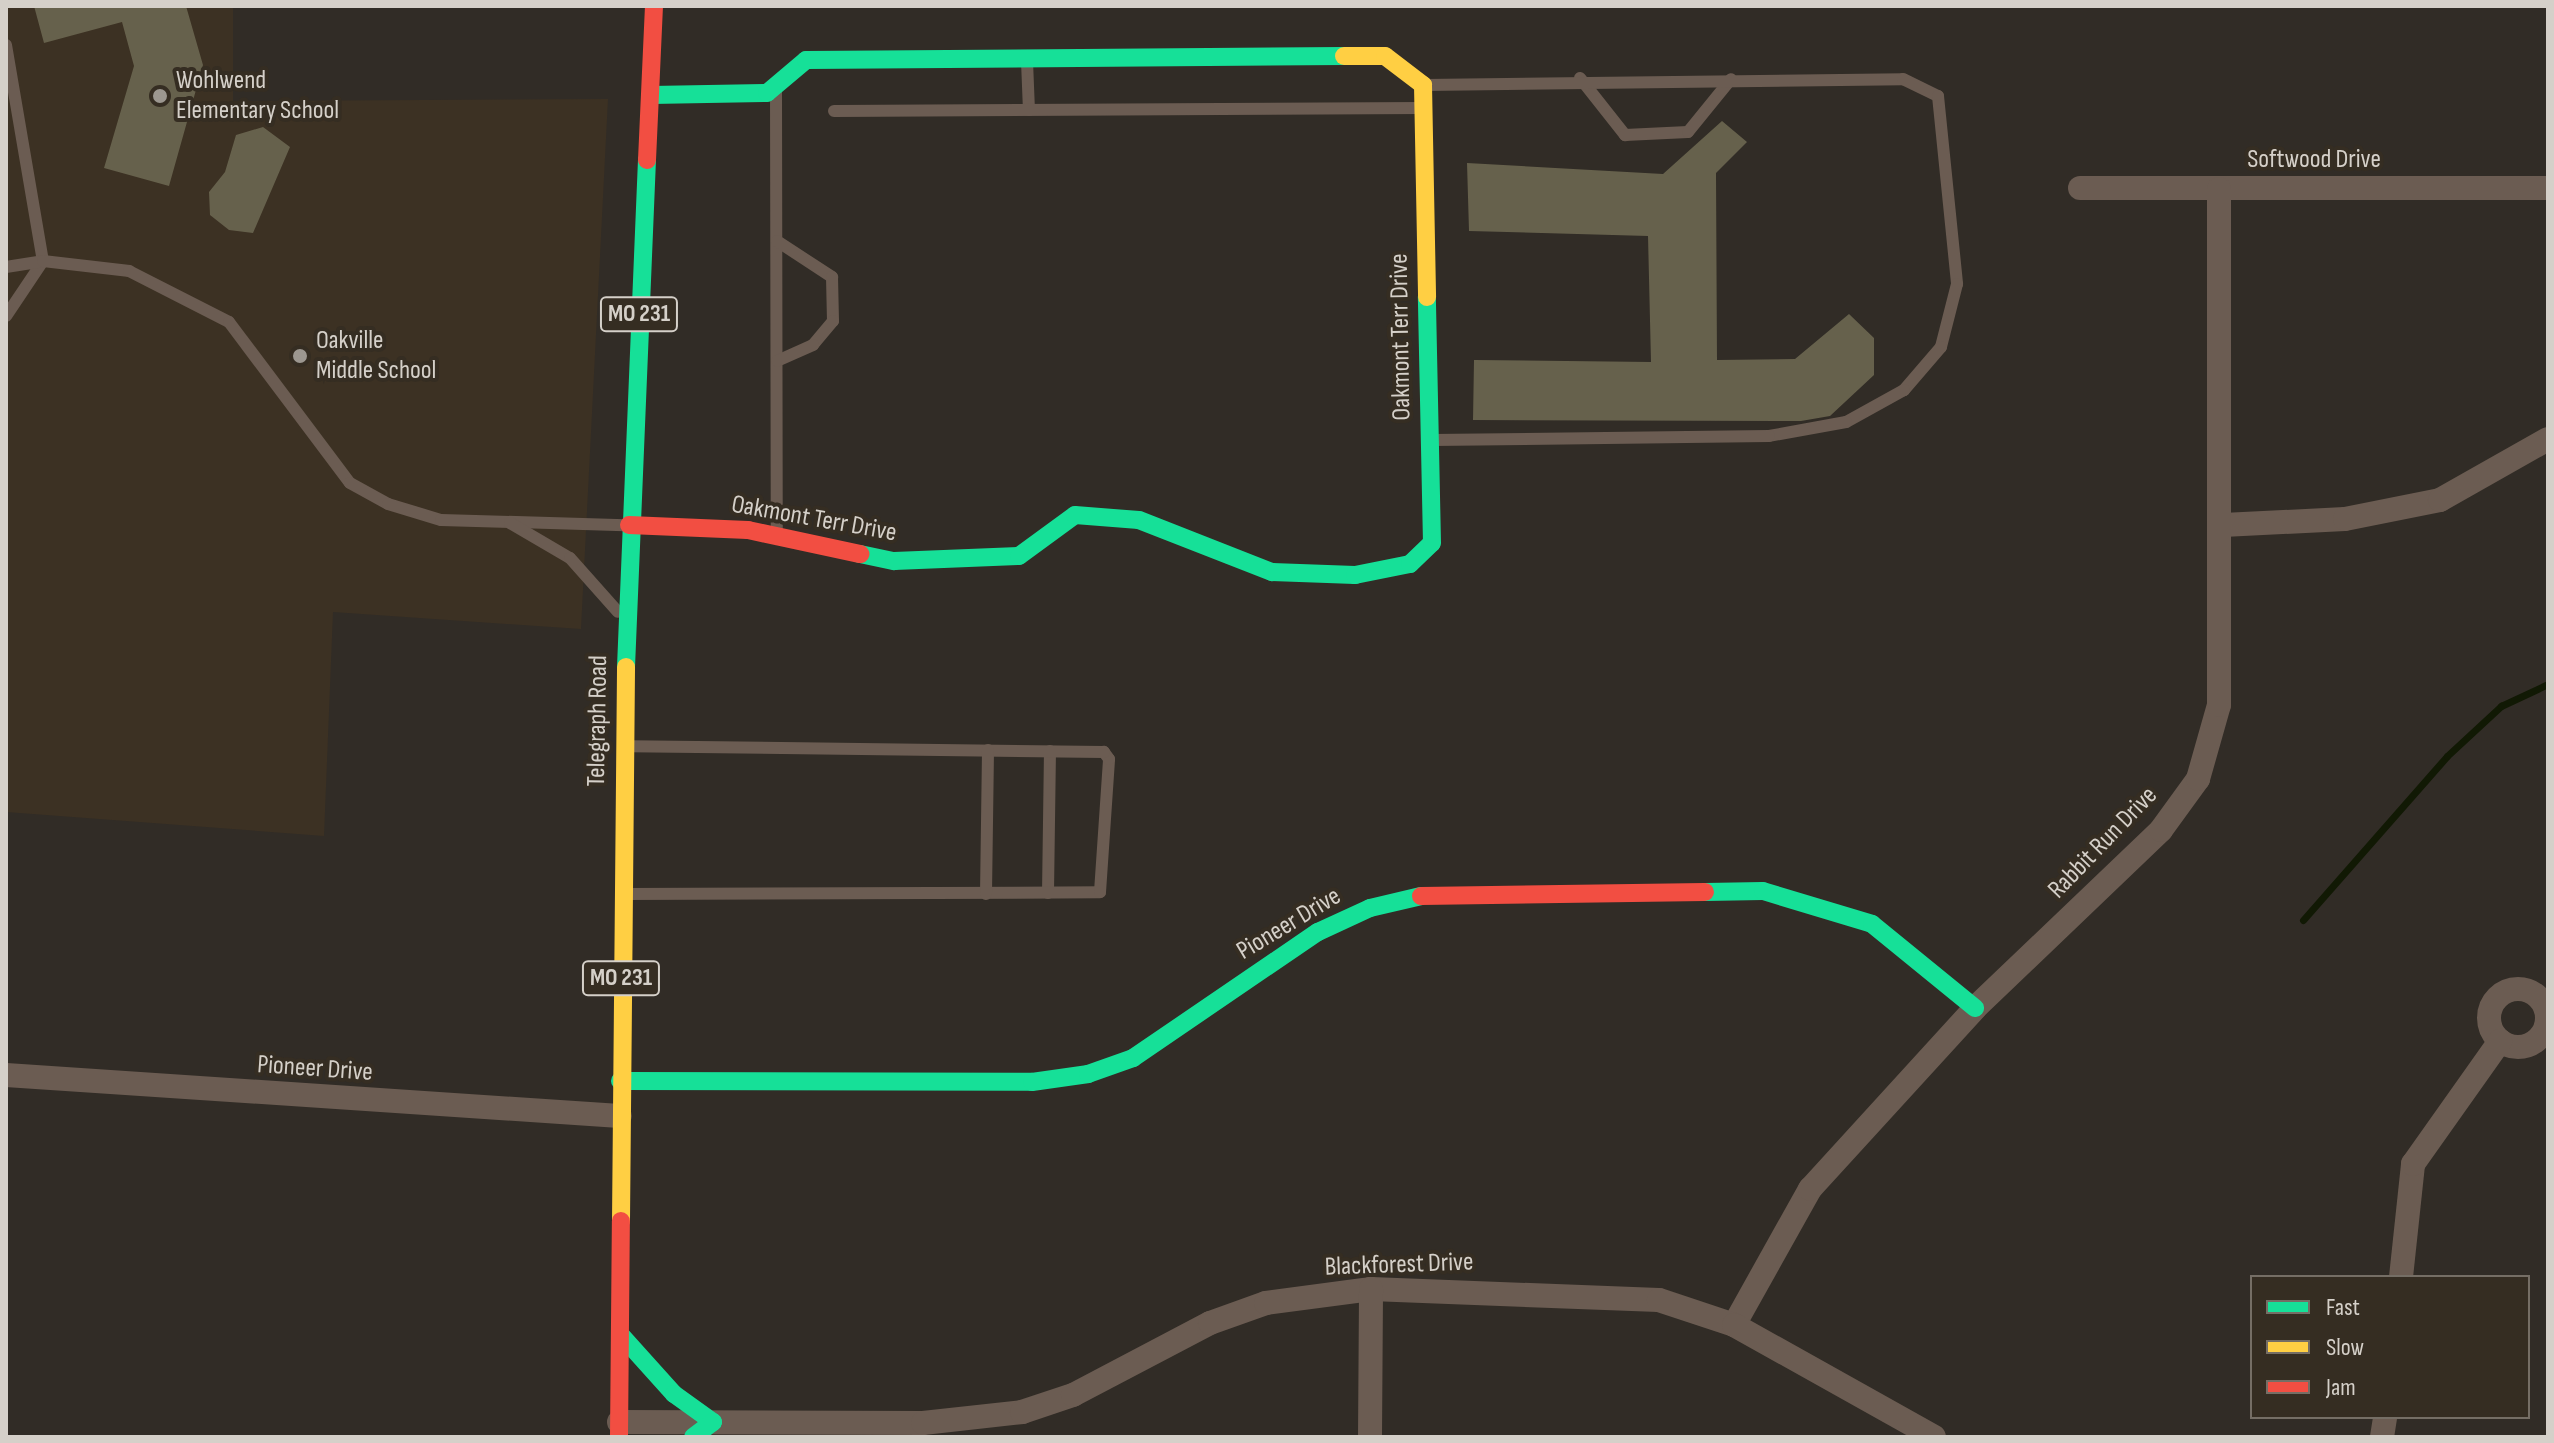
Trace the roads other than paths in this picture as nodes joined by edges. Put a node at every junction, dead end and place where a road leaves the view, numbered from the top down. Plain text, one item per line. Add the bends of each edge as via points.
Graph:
1 (654, 6) edge
2 (6, 45) edge
3 (1027, 58) junction
4 (1580, 78) junction
5 (1731, 79) junction
6 (776, 85) junction
7 (1423, 85) junction
8 (651, 95) junction
9 (1424, 108) junction
10 (1029, 110) junction
11 (834, 111) dead end
12 (2080, 188) dead end
13 (2548, 188) edge
14 (2219, 189) junction
15 (777, 241) junction
16 (43, 261) junction
17 (6, 267) edge
18 (6, 316) edge
19 (777, 361) junction
20 (2548, 439) edge
21 (1429, 440) junction
22 (507, 521) junction
23 (629, 525) junction
24 (2223, 525) junction
25 (777, 535) junction
26 (626, 622) junction
27 (624, 746) junction
28 (988, 750) junction
29 (1050, 751) junction
30 (1048, 893) junction
31 (622, 894) junction
32 (986, 894) junction
33 (1975, 1008) junction
34 (2500, 1041) dead end
35 (6, 1075) edge
36 (620, 1081) junction
37 (620, 1116) junction
38 (2401, 1275) edge
39 (1371, 1289) junction
40 (1734, 1325) junction
41 (620, 1334) junction
42 (619, 1430) edge
43 (703, 1430) edge
44 (1370, 1437) edge
45 (1934, 1437) edge

1 - 8 street, Telegraph Road / MO 231
2 - 16 lane
3 - 6 street via 806,60
3 - 7 street via 1385,56
3 - 10 lane
4 - 5 lane
4 - 5 lane via 1625,135 1688,132
4 - 7 lane
5 - 21 lane via 1903,79 1938,96 1957,284 1941,347 1904,390 1846,422 1784,434
6 - 8 street via 767,93
6 - 15 lane
7 - 9 street, Oakmont Terr Drive
8 - 23 street, Telegraph Road / MO 231
9 - 10 lane
9 - 21 street, Oakmont Terr Drive
10 - 11 lane
12 - 14 street, Softwood Drive
13 - 14 street, Softwood Drive
14 - 24 street, Rabbit Run Drive
15 - 19 lane
15 - 19 lane via 832,277 833,321 813,345
16 - 17 lane
16 - 18 lane
16 - 22 lane via 129,271 229,322 350,483 388,504 441,520
19 - 25 lane
20 - 24 street via 2440,500 2345,519
21 - 25 street, Oakmont Terr Drive via 1432,543 1410,564 1355,575 1272,572 1139,520 1075,515 1019,556 974,561 894,561
22 - 23 lane
22 - 26 lane via 570,558
23 - 25 street, Oakmont Terr Drive
23 - 26 street, Telegraph Road / MO 231
24 - 33 street, Rabbit Run Drive via 2219,705 2198,779 2161,830
26 - 27 street, Telegraph Road / MO 231
27 - 28 lane
27 - 31 street, Telegraph Road / MO 231
28 - 29 lane
28 - 32 lane
29 - 30 lane
29 - 30 lane via 1104,752 1109,759 1103,889
30 - 32 lane
31 - 32 lane
31 - 36 street, Telegraph Road / MO 231
33 - 36 street, Pioneer Drive via 1872,924 1763,891 1422,896 1370,908 1318,932 1133,1058 1088,1074 1032,1082
33 - 40 street, Rabbit Run Drive via 1810,1189
34 - 38 street via 2413,1164
35 - 37 street, Pioneer Drive
36 - 37 street, Telegraph Road / MO 231
37 - 41 street, Telegraph Road / MO 231
39 - 40 street, Blackforest Drive via 1613,1293 1659,1300
39 - 43 street, Blackforest Drive via 1266,1303 1210,1323 1073,1395 1022,1412 923,1423
39 - 44 street
40 - 45 street, Blackforest Drive
41 - 42 street, Telegraph Road / MO 231
41 - 43 street
42 - 43 street, Blackforest Drive

